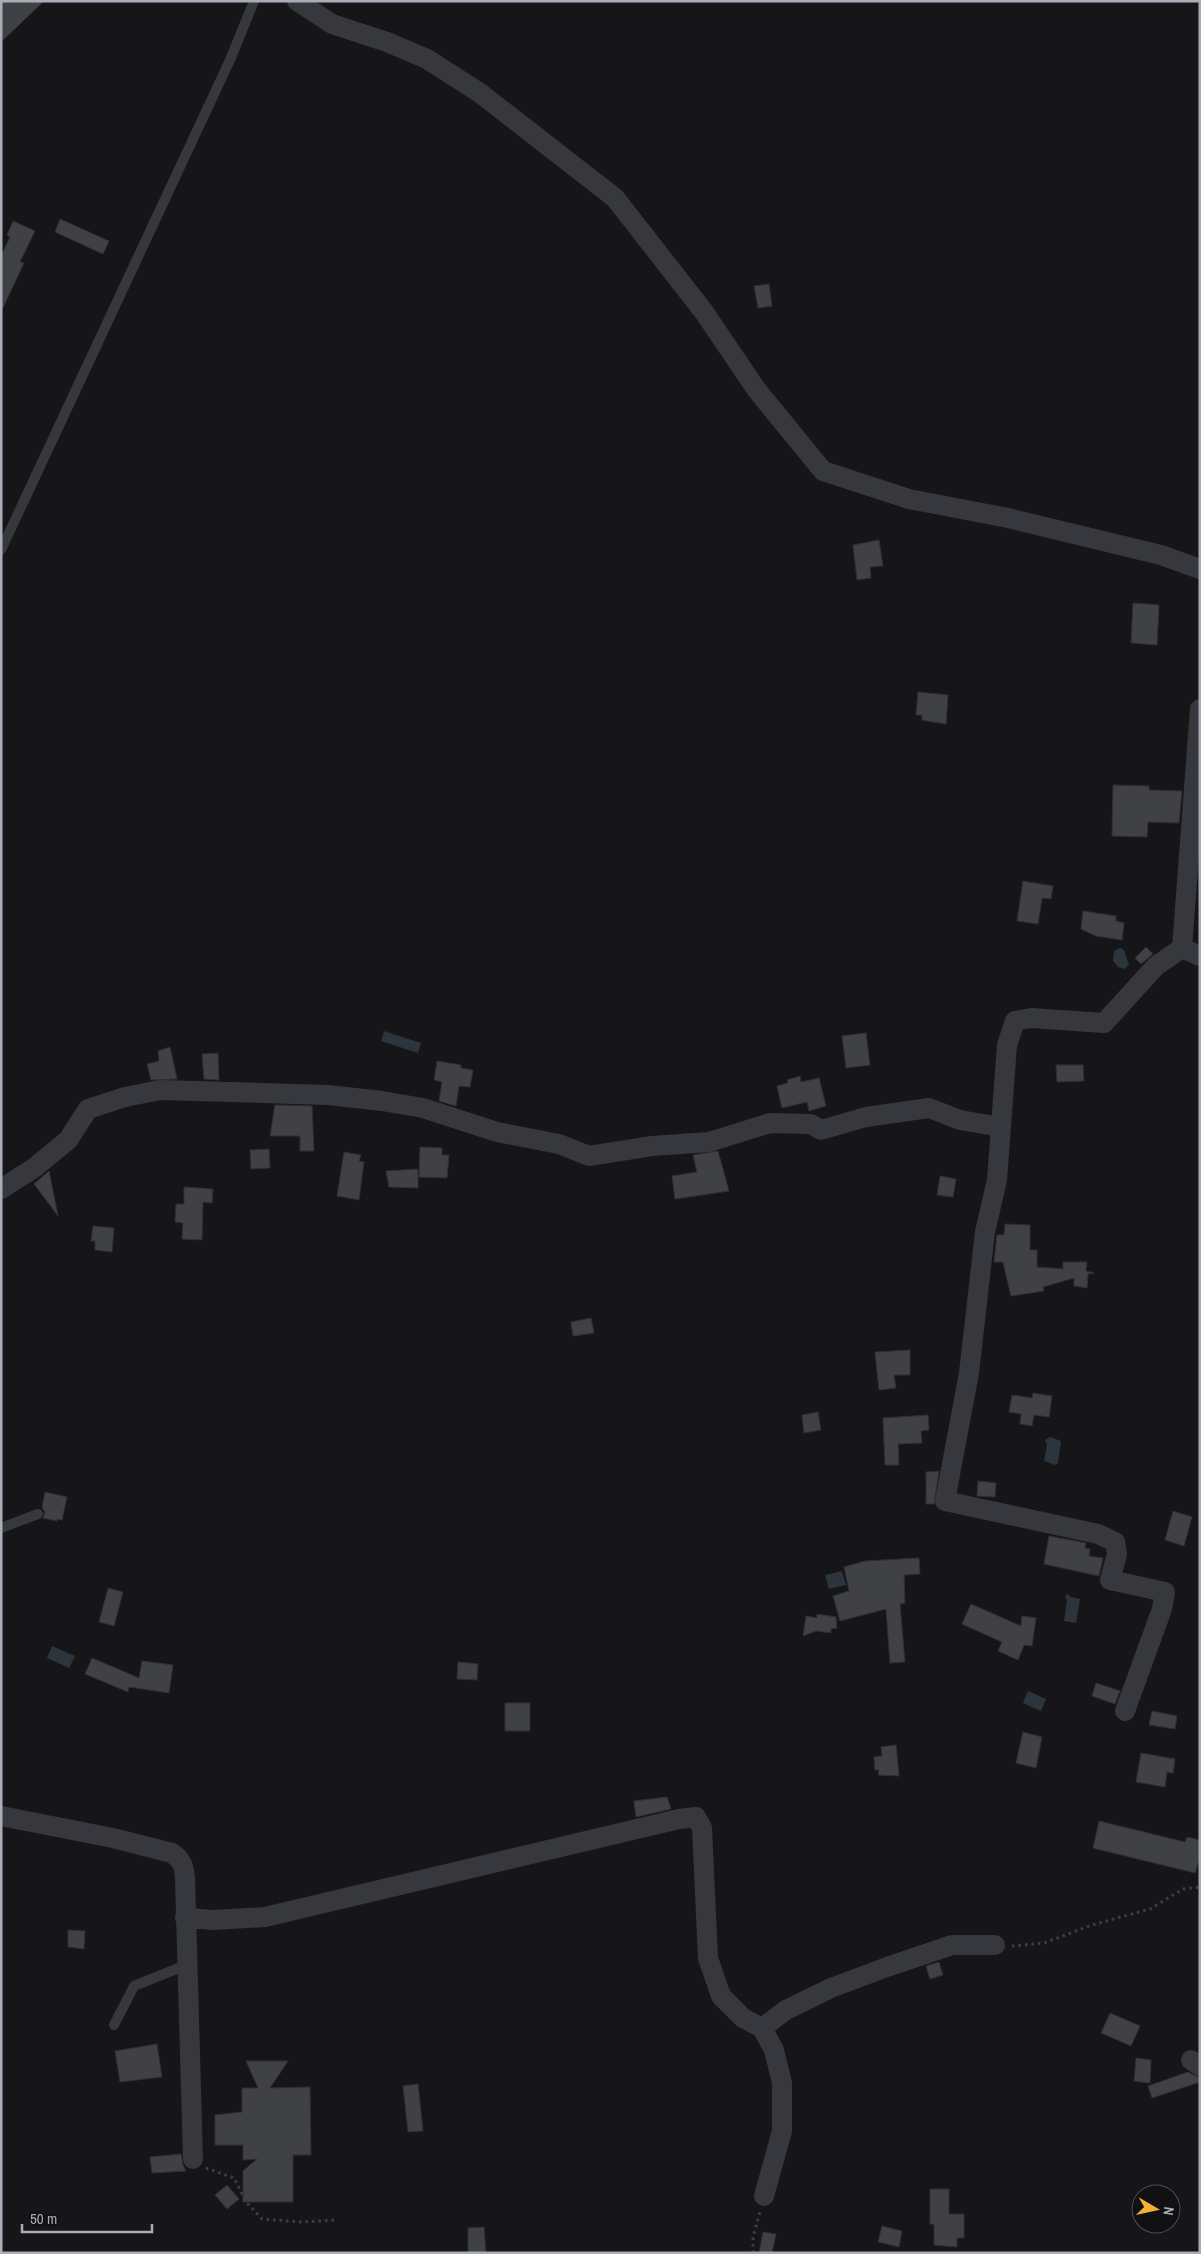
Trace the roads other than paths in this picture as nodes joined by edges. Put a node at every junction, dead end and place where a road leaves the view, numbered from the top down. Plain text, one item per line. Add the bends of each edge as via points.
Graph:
1 (254, 1) edge
2 (297, 1) edge
3 (1, 550) edge
4 (1200, 568) edge
5 (1200, 709) edge
6 (1191, 952) edge
7 (1001, 1127) junction
8 (1, 1189) edge
9 (38, 1514) dead end
10 (1, 1528) edge
11 (1125, 1711) dead end
12 (1, 1816) edge
13 (185, 1918) junction
14 (995, 1945) road end
15 (186, 1965) junction
16 (114, 2025) dead end
17 (762, 2028) junction
18 (193, 2159) road end
19 (764, 2196) road end

1 - 3 lane via 230,60
2 - 4 street via 332,24 427,59 480,93 615,198 704,312 756,390 823,471 909,499 1008,518 1161,555
5 - 6 street
6 - 7 street via 1156,966 1104,1023 1031,1018 1015,1021 1006,1045
7 - 8 street via 960,1120 929,1108 866,1117 821,1130 811,1124 770,1123 708,1142 643,1147 589,1156 559,1144 497,1132 424,1108 382,1101 328,1095 160,1090 88,1109 68,1140 34,1168
7 - 11 street via 997,1180 986,1232 969,1373 945,1501 1106,1538 1115,1542 1117,1554 1110,1580 1165,1592 1162,1609
9 - 10 lane
12 - 13 street via 172,1853 184,1868
13 - 15 street
13 - 17 street via 265,1917 696,1817 702,1828 708,1958 720,1996 743,2018
14 - 17 street via 952,1946 887,1966 795,2005
15 - 16 lane via 134,1986
15 - 18 street
17 - 19 street via 774,2050 782,2083 782,2131

